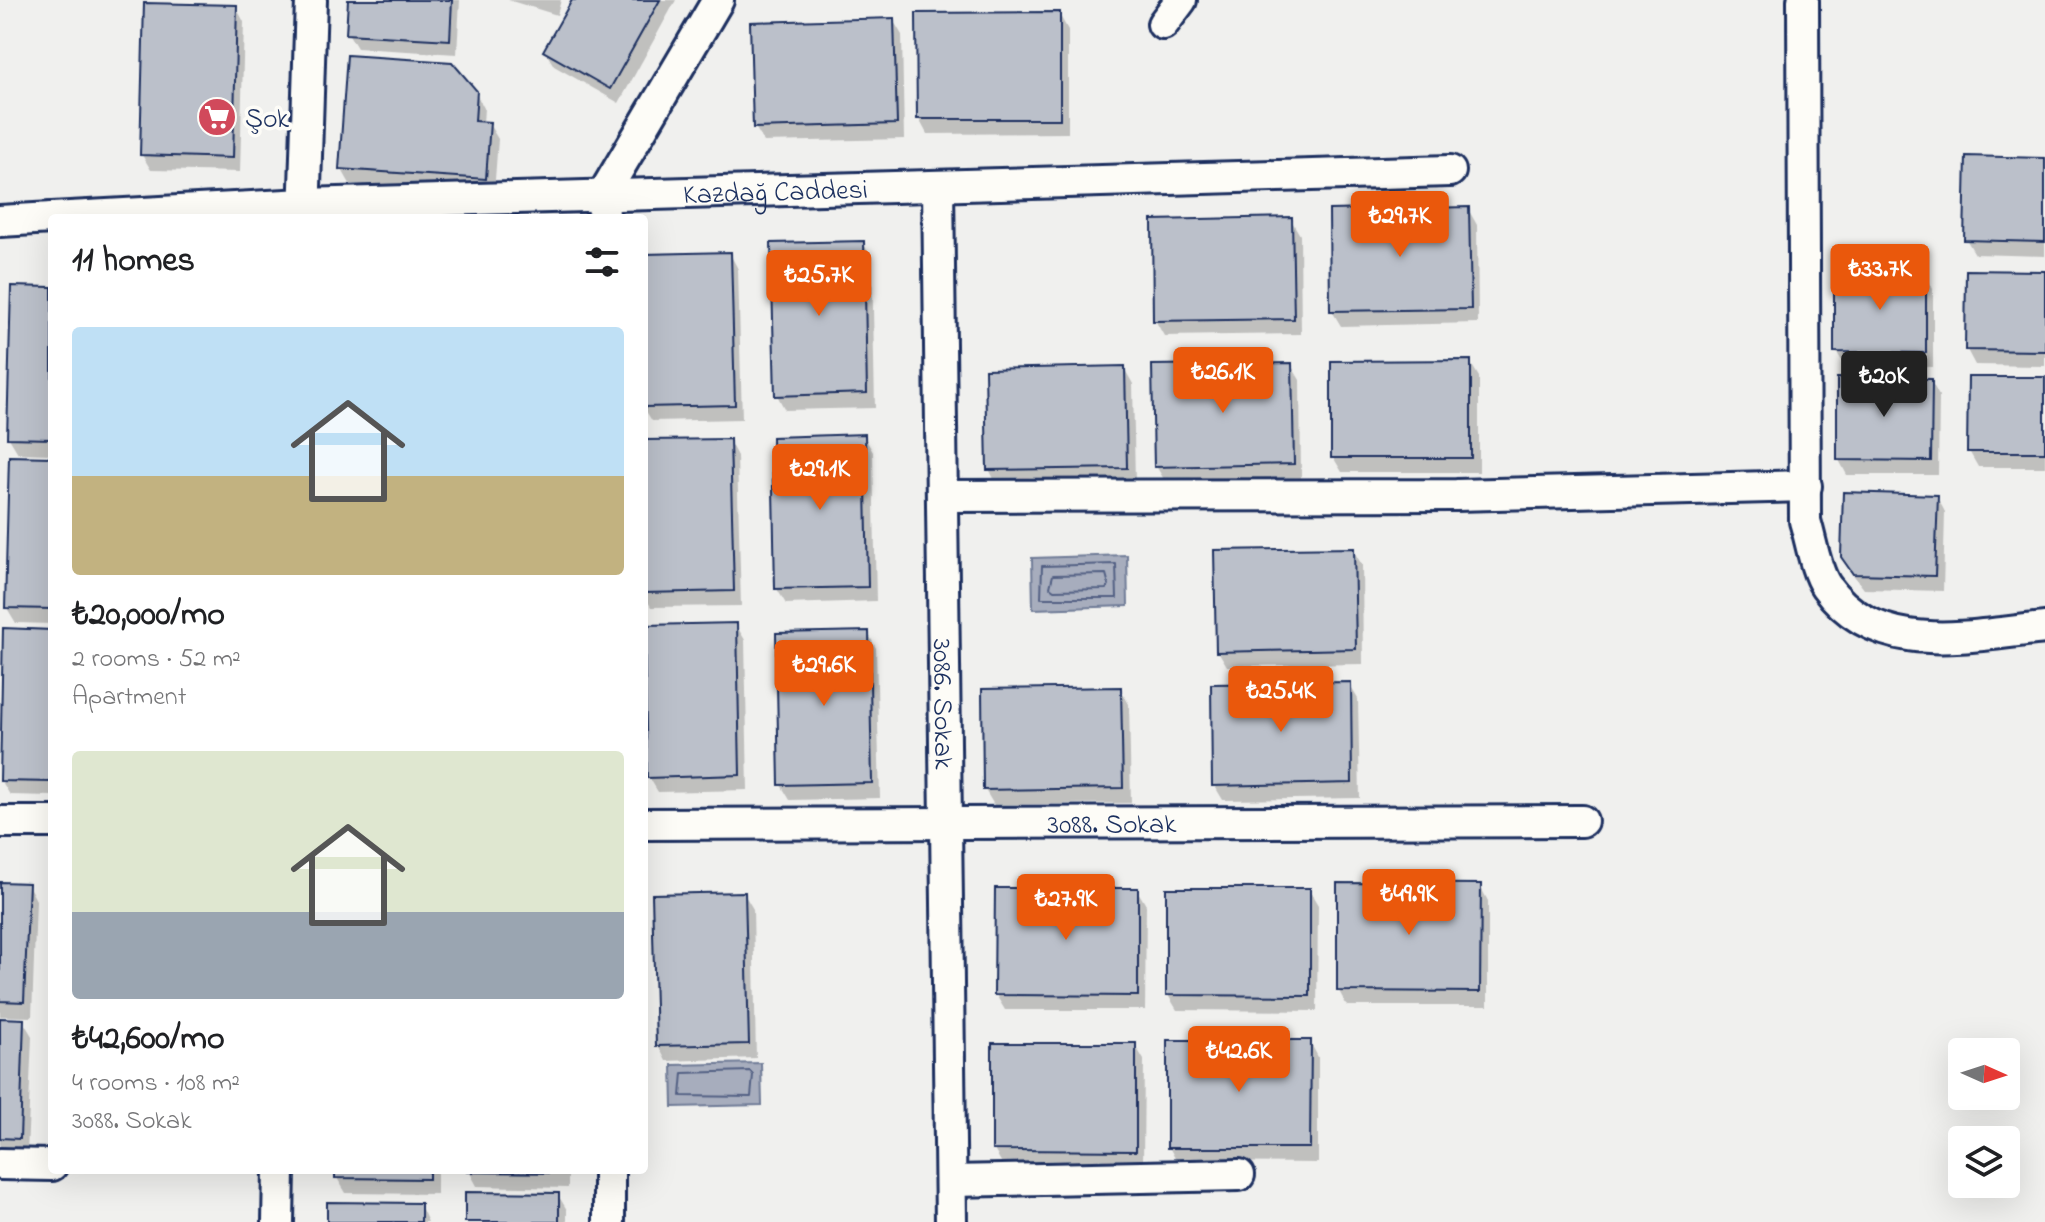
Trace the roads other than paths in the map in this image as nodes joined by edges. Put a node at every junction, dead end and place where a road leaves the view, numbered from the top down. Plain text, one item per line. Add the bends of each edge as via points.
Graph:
1 (311, 0) edge
2 (718, 0) edge
3 (1181, 0) edge
4 (1803, 0) edge
5 (1163, 24) dead end
6 (1450, 171) dead end
7 (938, 186) junction
8 (604, 207) edge
9 (304, 211) edge
10 (196, 214) edge
11 (48, 218) edge
12 (0, 221) edge
13 (1806, 486) junction
14 (942, 496) junction
15 (2045, 628) edge
16 (1582, 821) dead end
17 (0, 822) edge
18 (48, 822) edge
19 (648, 824) edge
20 (947, 824) junction
21 (0, 1164) edge
22 (48, 1165) edge
23 (279, 1174) edge
24 (609, 1174) edge
25 (1239, 1175) dead end
26 (951, 1181) junction
27 (278, 1222) edge
28 (609, 1222) edge
29 (951, 1222) edge

1 - 9 street
2 - 8 street
3 - 5 street
4 - 13 street
6 - 7 street, Kazdağ Caddesi
7 - 8 street, Kazdağ Caddesi
7 - 14 street, 3086. Sokak
8 - 9 street, Kazdağ Caddesi
9 - 10 street, Kazdağ Caddesi
11 - 12 street, Kazdağ Caddesi
13 - 14 street via 1456,495
13 - 15 street via 1805,521 1825,586 1869,626 1923,639
14 - 20 street, 3086. Sokak
16 - 20 street, 3088. Sokak
17 - 18 street
19 - 20 street, 3088. Sokak
20 - 26 street, 3086. Sokak
21 - 22 street
23 - 27 street
24 - 28 street
25 - 26 street
26 - 29 street, 3086. Sokak

